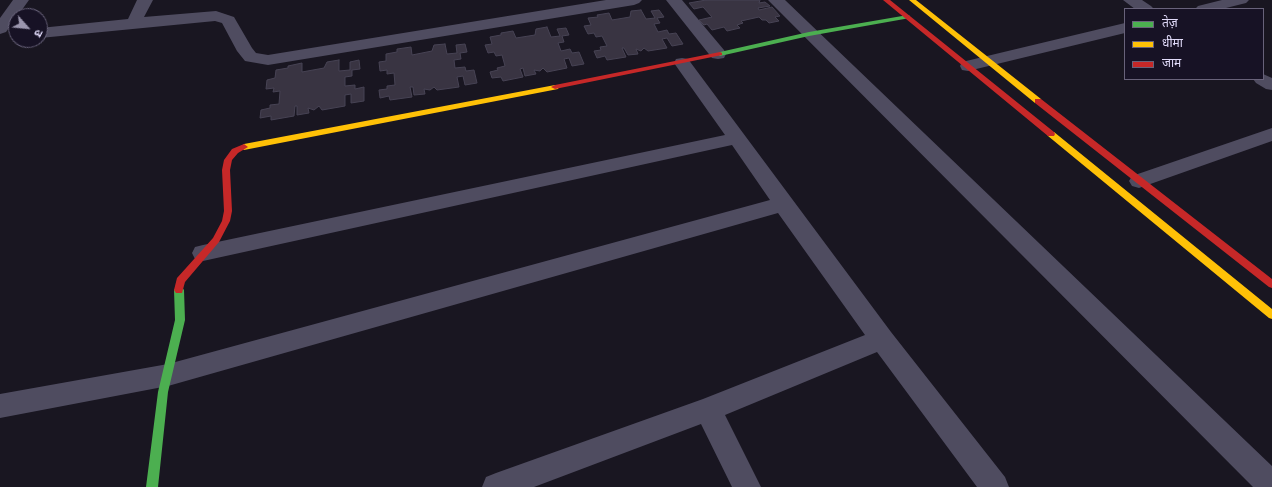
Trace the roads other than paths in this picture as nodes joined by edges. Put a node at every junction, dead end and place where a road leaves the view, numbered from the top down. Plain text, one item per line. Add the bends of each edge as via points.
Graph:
1 (21, 0) edge
2 (145, 0) edge
3 (634, 0) edge
4 (674, 0) edge
5 (776, 0) edge
6 (886, 0) edge
7 (912, 0) edge
8 (1131, 0) edge
9 (1240, 0) edge
10 (1144, 8) edge
11 (1207, 8) edge
12 (908, 17) junction
13 (134, 23) junction
14 (1124, 28) edge
15 (48, 32) edge
16 (4, 34) edge
17 (809, 34) junction
18 (718, 54) junction
19 (989, 61) junction
20 (682, 63) junction
21 (968, 66) junction
22 (1272, 134) edge
23 (737, 138) junction
24 (1139, 181) junction
25 (782, 204) junction
26 (203, 253) junction
27 (1272, 284) edge
28 (1272, 316) edge
29 (882, 339) junction
30 (168, 375) junction
31 (0, 406) edge
32 (708, 408) junction
33 (1272, 486) edge
34 (152, 487) edge
35 (496, 487) edge
36 (747, 487) edge
37 (995, 487) edge

1 - 16 street
2 - 13 street
3 - 13 street via 268,60 251,57 228,20 224,18 203,16
4 - 18 street
5 - 17 street
6 - 12 street
7 - 19 street
8 - 10 street
9 - 11 street
12 - 17 street
12 - 21 street
13 - 15 street
14 - 19 street
17 - 18 street
17 - 33 street
18 - 20 street
19 - 21 street
19 - 24 street
20 - 23 street
20 - 26 street via 240,148 230,155 228,160 226,221 216,240
21 - 28 street
22 - 24 street
23 - 25 street
23 - 26 street
24 - 27 street
25 - 29 street
25 - 30 street
26 - 30 street via 180,281 180,320
29 - 32 street
29 - 37 street
30 - 31 street
30 - 34 street via 163,392
32 - 35 street
32 - 36 street

